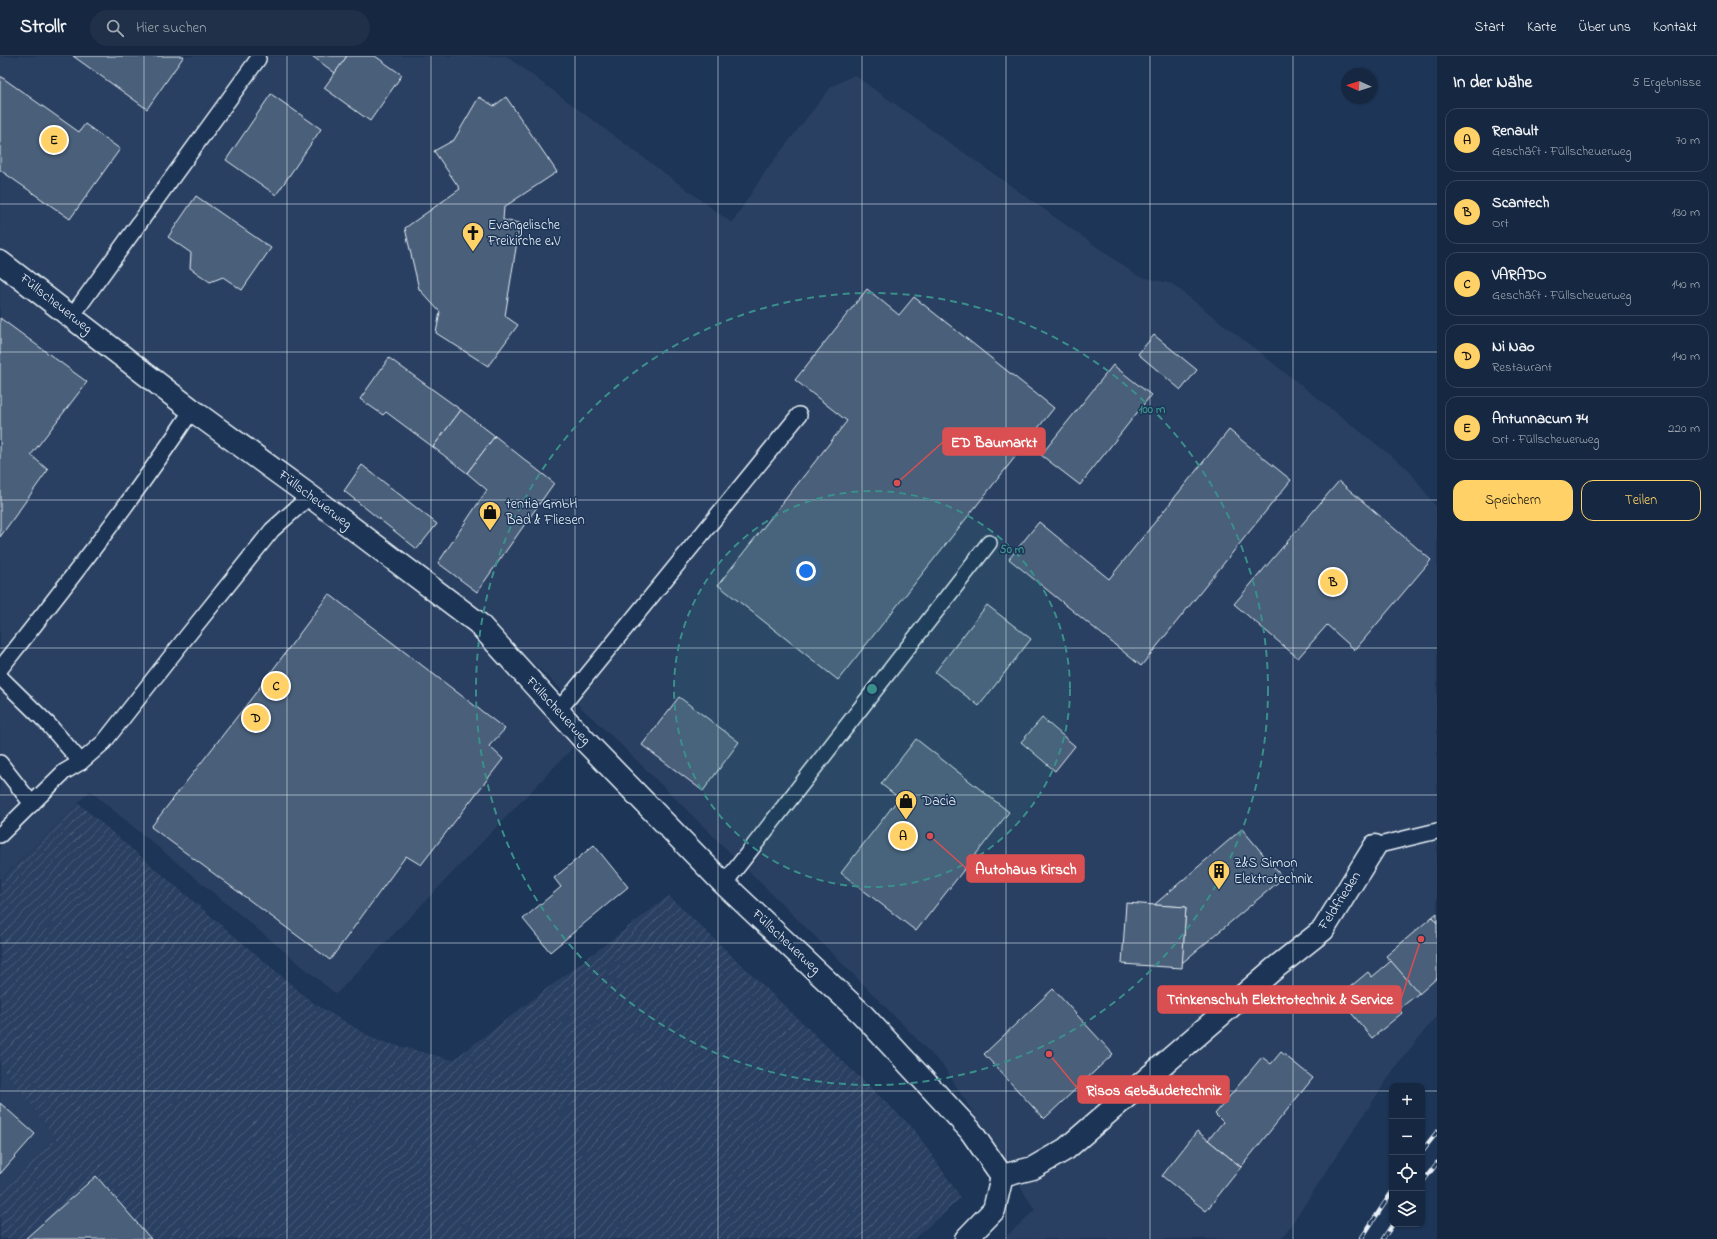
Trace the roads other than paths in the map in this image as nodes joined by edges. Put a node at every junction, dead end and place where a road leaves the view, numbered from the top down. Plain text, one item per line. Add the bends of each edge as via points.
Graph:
1 (258, 59) dead end
2 (0, 262) edge
3 (72, 316) junction
4 (192, 410) junction
5 (799, 415) dead end
6 (310, 496) junction
7 (989, 543) dead end
8 (0, 669) edge
9 (0, 677) edge
10 (558, 711) junction
11 (81, 762) junction
12 (0, 763) edge
13 (32, 804) junction
14 (1437, 831) edge
15 (0, 835) edge
16 (1375, 846) joint
17 (724, 884) junction
18 (1002, 1176) junction
19 (966, 1239) edge

1 - 3 lane
2 - 3 street, Füllscheuerweg
3 - 4 street, Füllscheuerweg
4 - 6 street, Füllscheuerweg
4 - 8 lane via 79,569
5 - 10 lane
6 - 10 street, Füllscheuerweg via 478,623
6 - 11 lane via 272,530 104,742
7 - 17 lane
9 - 11 lane via 48,724
10 - 17 street, Füllscheuerweg
11 - 13 lane via 64,772
12 - 13 lane
13 - 15 lane
14 - 16 lane, Feldfrieden
16 - 18 street, Feldfrieden via 1323,930 1275,968 1066,1149 1033,1168
17 - 18 street, Füllscheuerweg via 862,1014 970,1130
18 - 19 street via 994,1210

